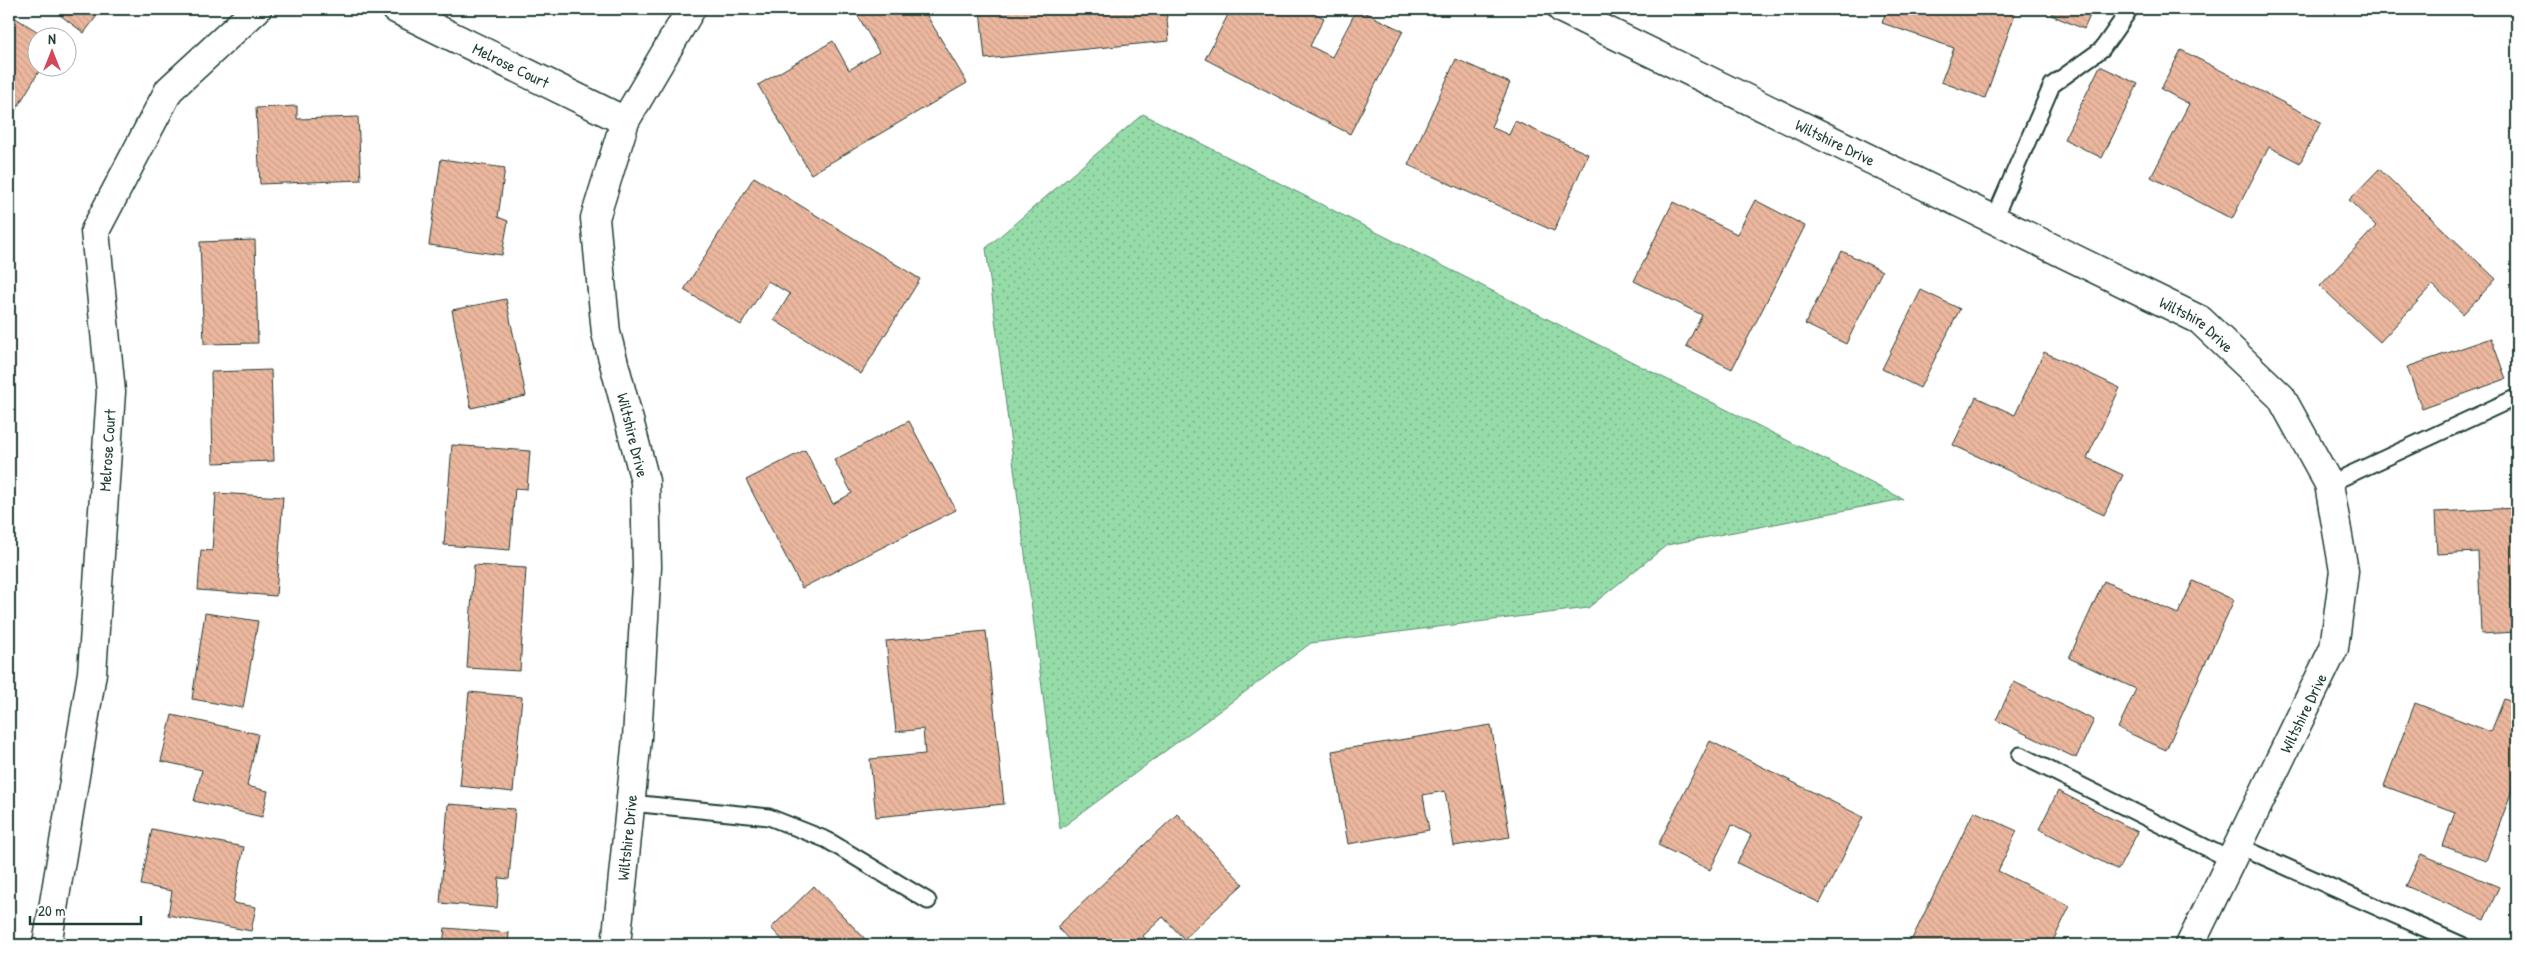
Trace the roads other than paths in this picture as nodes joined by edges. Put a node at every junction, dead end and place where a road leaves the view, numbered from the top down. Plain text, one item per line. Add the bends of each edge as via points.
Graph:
1 (257, 9) edge
2 (396, 9) edge
3 (691, 9) edge
4 (1562, 9) edge
5 (2130, 9) edge
6 (625, 121) junction
7 (1994, 220) junction
8 (2517, 397) edge
9 (2329, 484) junction
10 (2020, 756) dead end
11 (631, 802) junction
12 (2235, 853) junction
13 (928, 901) dead end
14 (47, 945) edge
15 (616, 945) edge
16 (2190, 945) edge
17 (2462, 945) edge

1 - 14 street, Melrose Court via 169,90 95,231 111,392 92,673
2 - 6 street, Melrose Court
3 - 6 street, Wiltshire Drive
4 - 7 street, Wiltshire Drive
5 - 7 lane via 2102,49 2052,85
6 - 11 street, Wiltshire Drive via 595,218 606,333 645,481 647,567 638,738
7 - 9 street, Wiltshire Drive via 2200,320 2281,397
8 - 9 lane
9 - 12 street, Wiltshire Drive via 2344,571 2334,648
10 - 12 lane
11 - 13 lane via 769,817 827,840
11 - 15 street, Wiltshire Drive
12 - 16 street, Wiltshire Drive
12 - 17 lane

